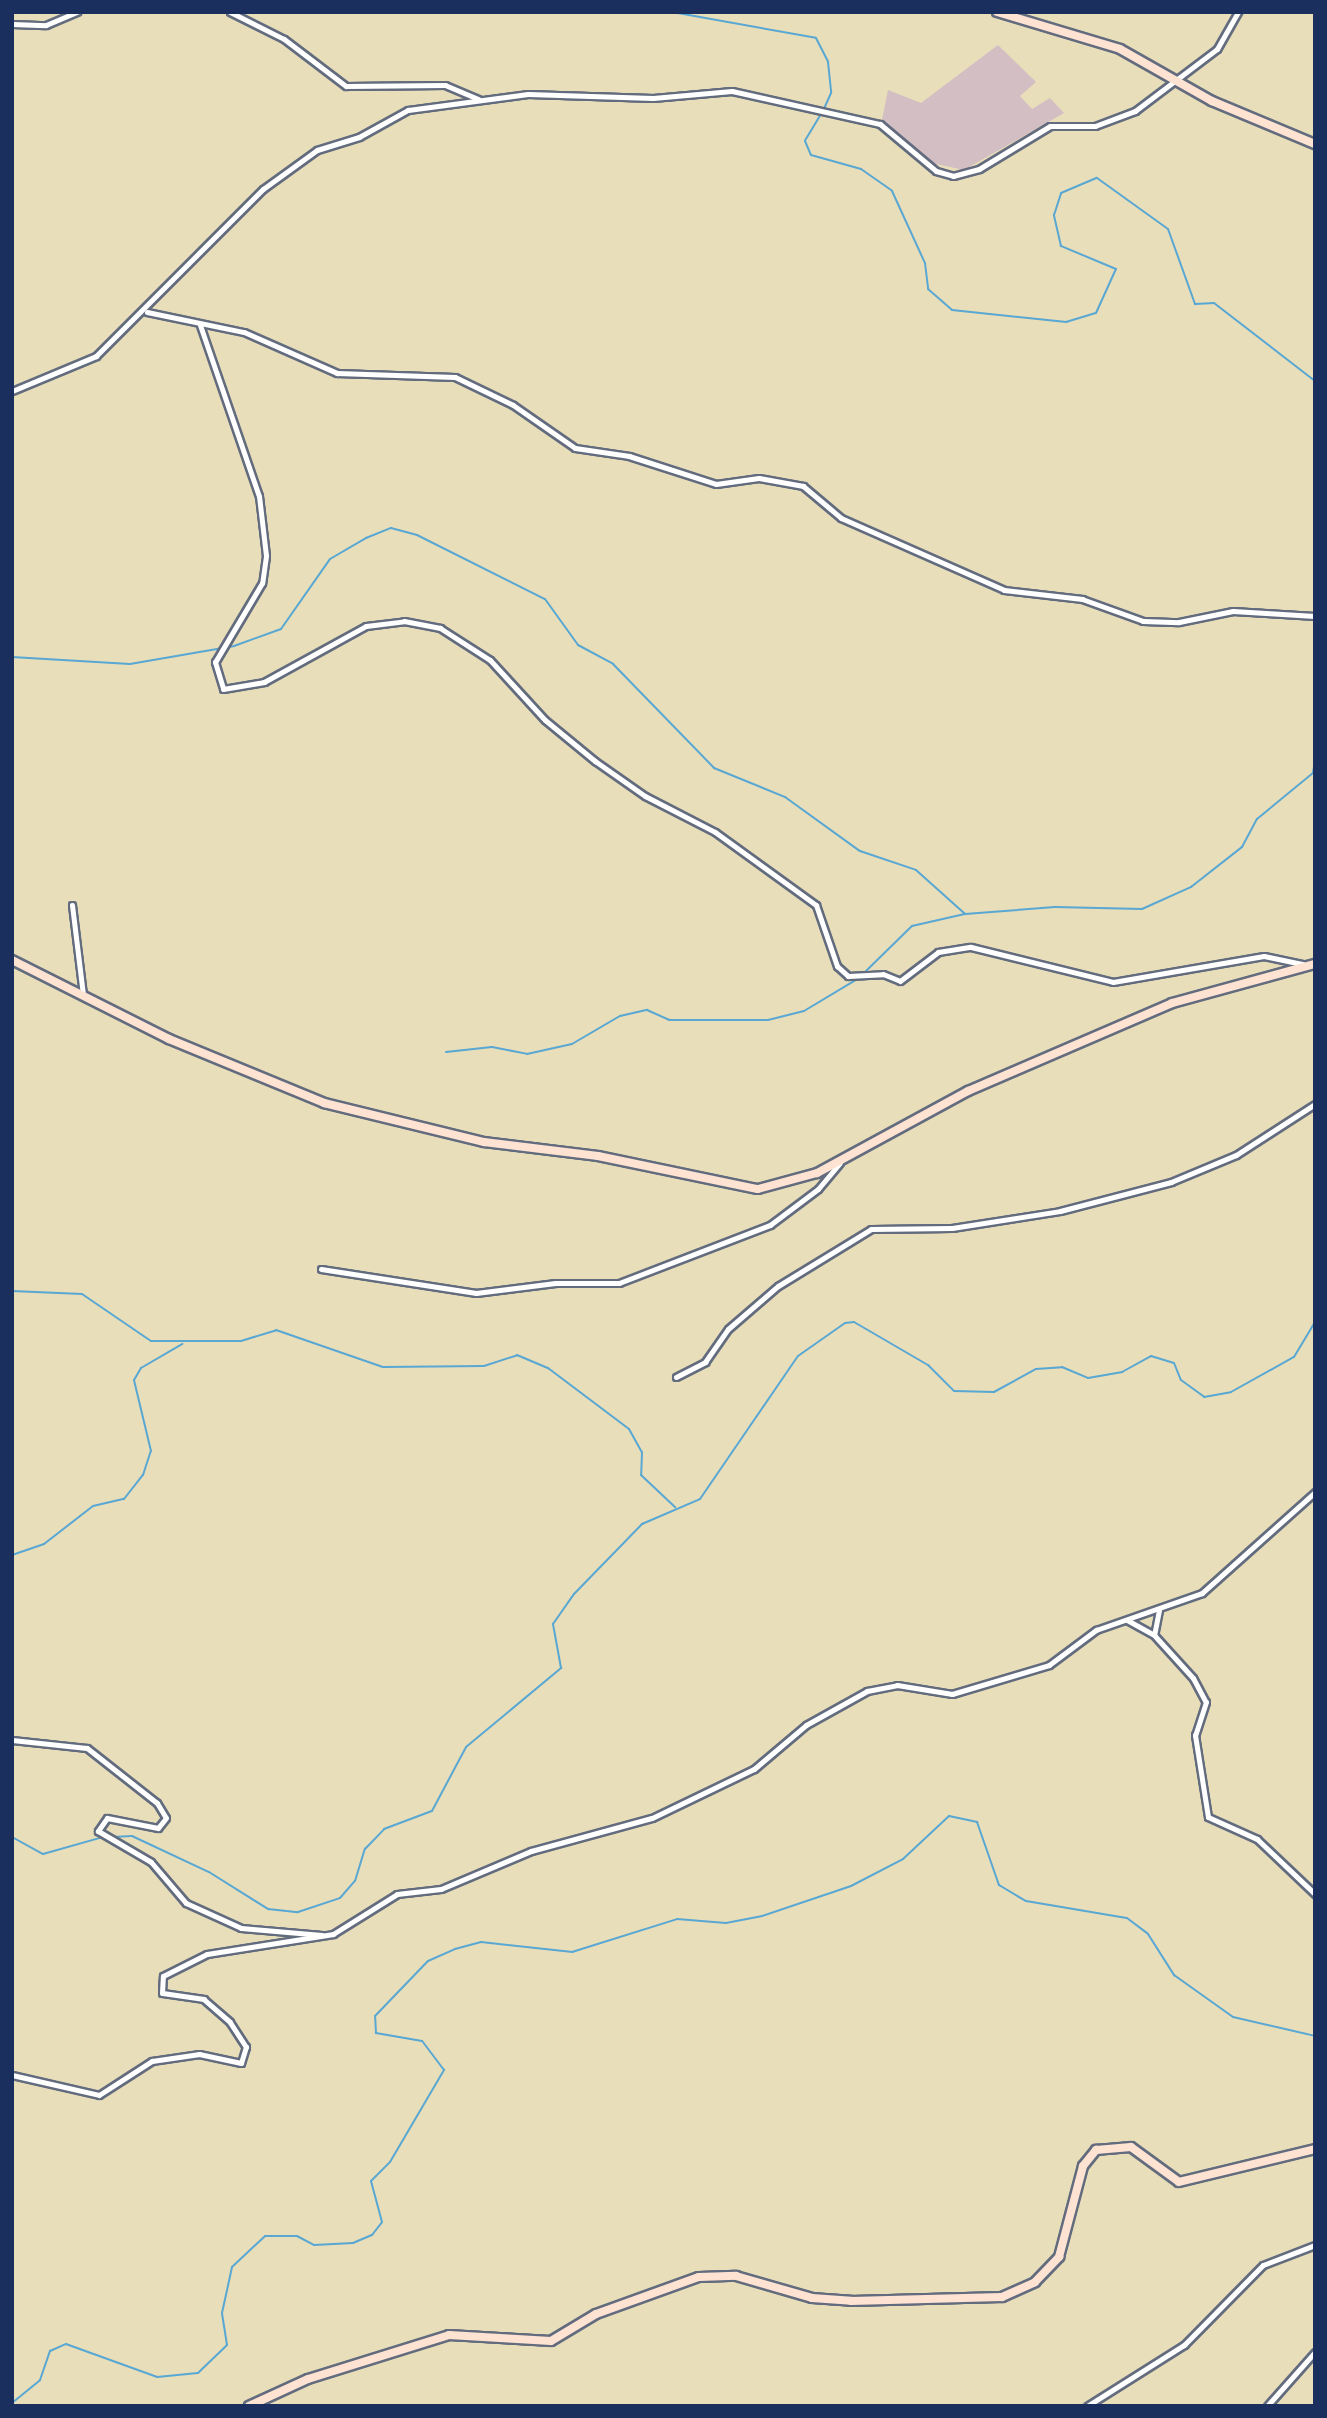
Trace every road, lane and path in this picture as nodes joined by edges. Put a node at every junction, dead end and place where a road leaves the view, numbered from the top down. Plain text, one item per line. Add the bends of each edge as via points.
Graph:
1 (76, 12) edge
2 (230, 12) edge
3 (997, 12) edge
4 (1238, 12) edge
5 (12, 24) edge
6 (1172, 78) junction
7 (478, 99) junction
8 (1315, 144) edge
9 (147, 312) junction
10 (200, 324) junction
11 (12, 391) edge
12 (1315, 617) edge
13 (72, 905) dead end
14 (12, 960) edge
15 (1303, 964) junction
16 (1315, 964) edge
17 (83, 995) junction
18 (1315, 1104) edge
19 (840, 1163) junction
20 (321, 1269) dead end
21 (676, 1377) dead end
22 (1315, 1492) edge
23 (1159, 1609) junction
24 (1127, 1620) junction
25 (1154, 1635) junction
26 (12, 1740) edge
27 (1315, 1894) edge
28 (325, 1935) junction
29 (12, 2075) edge
30 (1315, 2149) edge
31 (1315, 2245) edge
32 (1315, 2351) edge
33 (249, 2406) edge
34 (1087, 2406) edge
35 (1267, 2406) edge

1 - 5 street via 46,25
2 - 7 street via 291,44 346,86 445,85
3 - 6 street via 1120,50
4 - 6 street via 1217,49
6 - 7 street via 1127,116 1095,126 1050,126 979,169 953,176 936,171 880,124 747,94 712,90 653,98 567,92
6 - 8 street
7 - 9 street via 408,110 311,154 204,242
9 - 10 street
9 - 11 street via 96,356
10 - 12 street via 265,339 337,373 455,377 513,405 575,448 629,456 716,485 760,478 803,486 841,518 1004,590 1082,599 1143,621 1179,622 1233,611
10 - 15 street via 259,496 267,555 262,583 215,662 223,688 264,682 366,626 404,621 440,628 490,660 545,720 595,761 645,796 715,832 816,905 837,966 848,976 883,974 900,981 938,952 971,947 1113,982 1264,957
13 - 17 street
14 - 17 street
15 - 16 street
15 - 19 street via 1172,1003 961,1094
17 - 19 street via 292,1091 420,1128 598,1156 749,1188 786,1185
18 - 21 street via 1256,1144 1171,1182 1060,1211 944,1228 871,1229 778,1286 728,1329 705,1362
19 - 20 street via 818,1189 770,1224 620,1283 555,1283 476,1293
22 - 23 street via 1210,1587
23 - 24 street
23 - 25 street
24 - 25 street
24 - 28 street via 1090,1633 1049,1665 951,1694 897,1685 857,1694 754,1769 697,1799 607,1834 531,1851 441,1889 397,1894
25 - 27 street via 1194,1678 1206,1702 1195,1738 1208,1817 1252,1835
26 - 28 street via 87,1748 157,1803 166,1816 160,1827 107,1818 98,1831 151,1862 190,1906 241,1928
28 - 29 street via 206,1954 163,1976 162,1993 204,1999 230,2022 246,2047 241,2063 199,2054 152,2061 99,2095
30 - 33 street via 1179,2182 1131,2147 1096,2150 1083,2166 1059,2257 1035,2283 1002,2297 838,2301 736,2276 699,2277 596,2314 551,2341 449,2335 308,2379
31 - 34 street via 1263,2264 1184,2345
32 - 35 street

